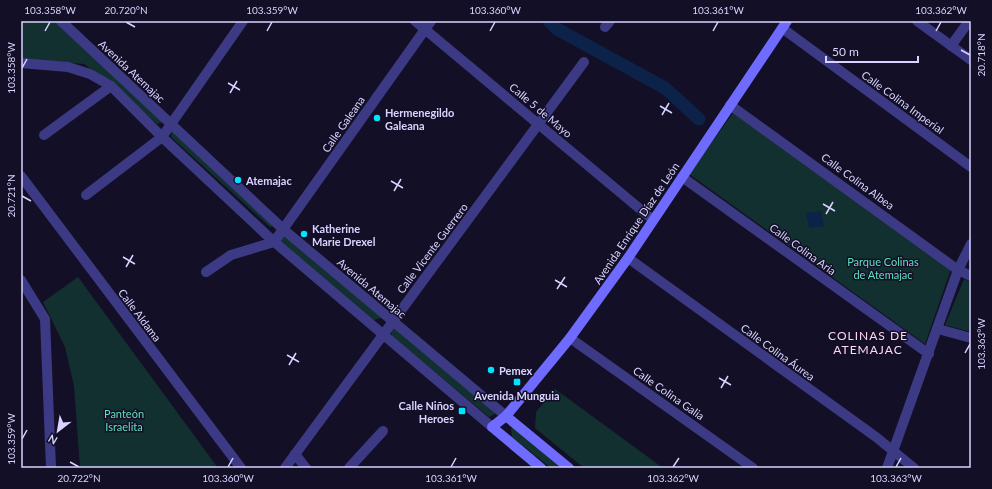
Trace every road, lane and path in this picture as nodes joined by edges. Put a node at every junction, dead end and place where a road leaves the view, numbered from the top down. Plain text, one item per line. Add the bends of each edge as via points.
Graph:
1 (61, 21) edge
2 (243, 21) edge
3 (415, 21) edge
4 (917, 21) edge
5 (969, 21) edge
6 (428, 25) edge
7 (784, 25) edge
8 (950, 46) junction
9 (971, 60) edge
10 (584, 62) dead end
11 (21, 63) edge
12 (111, 86) junction
13 (730, 106) junction
14 (171, 124) junction
15 (538, 124) junction
16 (44, 135) dead end
17 (162, 137) junction
18 (971, 167) edge
19 (21, 176) edge
20 (682, 177) junction
21 (86, 195) dead end
22 (652, 219) junction
23 (283, 229) junction
24 (274, 242) junction
25 (971, 244) edge
26 (628, 258) junction
27 (958, 270) junction
28 (206, 272) dead end
29 (971, 276) edge
30 (21, 280) edge
31 (392, 321) junction
32 (938, 329) junction
33 (383, 334) junction
34 (570, 338) junction
35 (971, 338) edge
36 (929, 354) junction
37 (506, 416) junction
38 (492, 427) junction
39 (383, 431) dead end
40 (892, 450) junction
41 (295, 454) junction
42 (51, 468) edge
43 (241, 468) edge
44 (285, 468) edge
45 (306, 468) edge
46 (349, 468) edge
47 (541, 468) edge
48 (569, 468) edge
49 (753, 468) edge
50 (887, 468) edge
51 (914, 468) edge

1 - 14 street, Avenida Atemajac
2 - 14 street
3 - 6 street, Calle 5 de Mayo
4 - 8 street
5 - 8 street
6 - 15 street, Calle 5 de Mayo
6 - 23 street, Calle Galeana
7 - 13 main road, Avenida Enrique Díaz de León
7 - 18 street, Calle Colina Imperial
8 - 9 street
10 - 15 street, Calle Vicente Guerrero
11 - 12 street via 68,66 90,74
12 - 16 street
12 - 17 street
13 - 20 main road, Avenida Enrique Díaz de León
13 - 27 street, Calle Colina Albea
14 - 17 street
14 - 23 street, Avenida Atemajac
15 - 22 street, Calle 5 de Mayo
15 - 31 street, Calle Vicente Guerrero
17 - 21 street
17 - 24 street
19 - 43 street, Calle Aldama
20 - 22 main road, Avenida Enrique Díaz de León
20 - 36 street, Calle Colina Aria
22 - 26 main road, Avenida Enrique Díaz de León
23 - 24 street, Calle Galeana
23 - 31 street, Avenida Atemajac
24 - 28 street via 231,255
24 - 33 street
25 - 27 street
26 - 34 main road, Avenida Enrique Díaz de León
26 - 40 street, Calle Colina Áurea
27 - 29 street, Calle Colina Albea
27 - 32 street
30 - 42 street via 45,319
31 - 33 street, Calle Vicente Guerrero
31 - 37 street, Avenida Atemajac
32 - 35 street
32 - 36 street
33 - 38 street
33 - 41 street, Calle Vicente Guerrero
34 - 37 main road, Avenida Enrique Díaz de León
34 - 49 street, Calle Colina Galia
36 - 40 street
37 - 38 main road, Avenida Enrique Díaz de León
37 - 48 main road, Avenida Atemajac
38 - 47 main road
39 - 46 street
40 - 50 street
40 - 51 street, Calle Colina Áurea
41 - 44 street, Calle Vicente Guerrero
41 - 45 street

